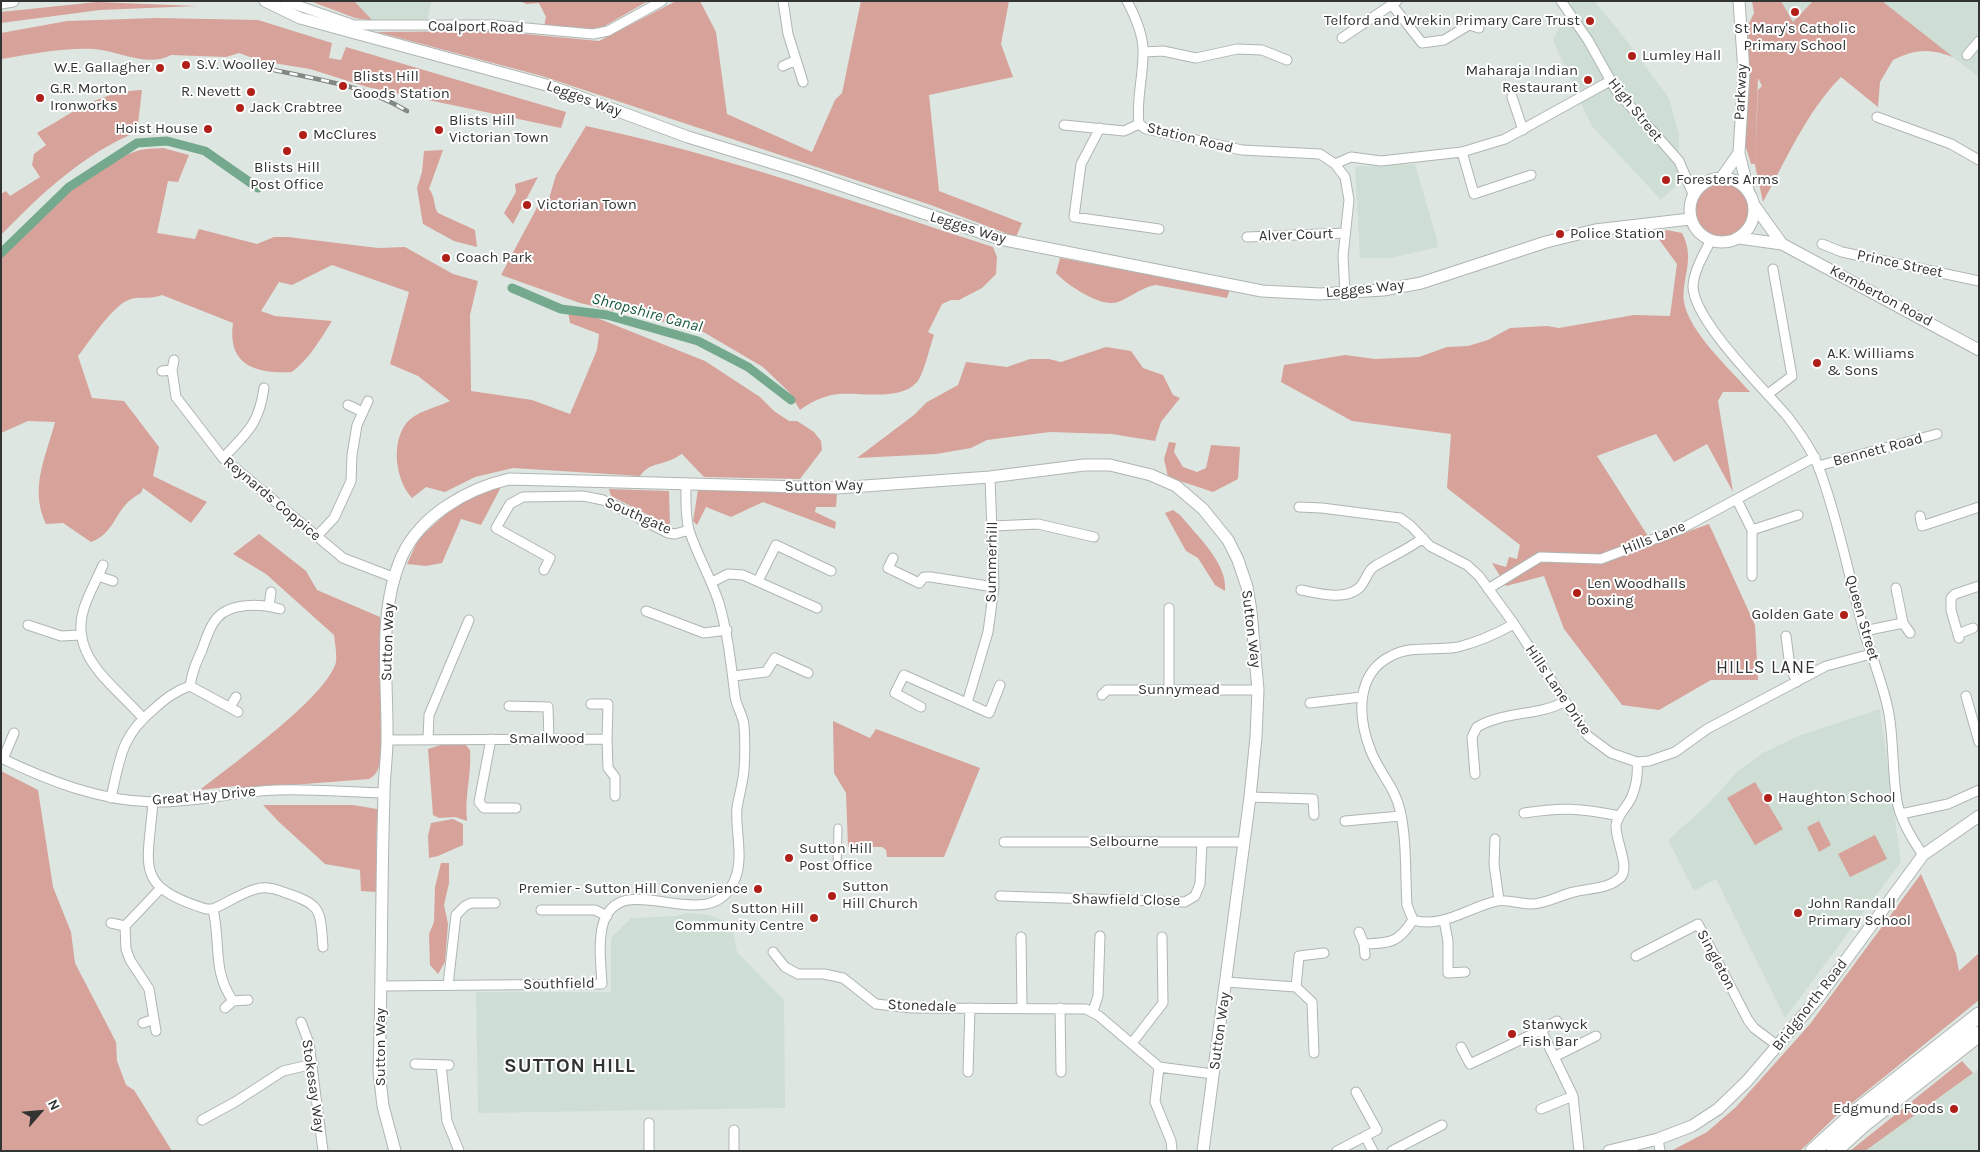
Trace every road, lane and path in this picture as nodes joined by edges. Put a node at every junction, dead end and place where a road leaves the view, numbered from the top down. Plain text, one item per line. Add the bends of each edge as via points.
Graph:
1 (14, 1) edge
2 (265, 1) edge
3 (285, 1) edge
4 (662, 1) edge
5 (783, 1) edge
6 (1127, 1) edge
7 (1561, 1) edge
8 (1739, 1) edge
9 (1, 3) edge
10 (1395, 4) edge
11 (1479, 28) dead end
12 (1342, 38) dead end
13 (1979, 41) edge
14 (1144, 52) junction
15 (1968, 55) dead end
16 (796, 60) junction
17 (1287, 60) dead end
18 (783, 66) dead end
19 (1610, 81) junction
20 (803, 82) dead end
21 (1512, 97) dead end
22 (1877, 117) dead end
23 (1139, 124) junction
24 (1064, 125) dead end
25 (1100, 128) junction
26 (1523, 130) junction
27 (1462, 152) junction
28 (1739, 153) junction
29 (1979, 160) edge
30 (1335, 164) junction
31 (1531, 175) dead end
32 (1722, 177) junction
33 (1748, 190) junction
34 (1693, 194) junction
35 (1754, 205) junction
36 (1144, 216) dead end
37 (1690, 219) junction
38 (1142, 226) junction
39 (1159, 228) dead end
40 (1346, 233) junction
41 (1247, 237) dead end
42 (1739, 238) junction
43 (1710, 240) junction
44 (1782, 244) junction
45 (1822, 244) dead end
46 (1773, 269) dead end
47 (1979, 281) edge
48 (1345, 293) junction
49 (1979, 350) edge
50 (174, 360) dead end
51 (172, 370) junction
52 (162, 371) dead end
53 (264, 388) dead end
54 (1768, 394) junction
55 (368, 401) dead end
56 (348, 405) dead end
57 (363, 412) junction
58 (1937, 434) dead end
59 (223, 458) junction
60 (1816, 461) junction
61 (990, 477) junction
62 (686, 484) junction
63 (1737, 500) junction
64 (1299, 507) dead end
65 (1979, 507) edge
66 (1798, 515) dead end
67 (1920, 516) dead end
68 (993, 526) junction
69 (689, 530) junction
70 (1752, 530) junction
71 (317, 536) junction
72 (1094, 537) dead end
73 (1423, 538) junction
74 (893, 558) dead end
75 (103, 565) dead end
76 (544, 570) dead end
77 (831, 571) dead end
78 (98, 576) junction
79 (1752, 576) dead end
80 (395, 578) junction
81 (113, 581) dead end
82 (758, 581) junction
83 (712, 582) junction
84 (1979, 586) edge
85 (994, 587) junction
86 (1896, 588) dead end
87 (1488, 589) junction
88 (1301, 590) dead end
89 (271, 592) dead end
90 (269, 606) junction
91 (817, 608) dead end
92 (1169, 608) dead end
93 (280, 609) dead end
94 (646, 611) dead end
95 (469, 620) dead end
96 (1904, 623) junction
97 (1514, 624) junction
98 (28, 625) dead end
99 (1973, 628) dead end
100 (727, 630) junction
101 (1864, 631) junction
102 (1910, 633) dead end
103 (80, 634) junction
104 (1786, 636) dead end
105 (1871, 654) junction
106 (808, 673) dead end
107 (734, 676) junction
108 (1797, 682) junction
109 (1000, 685) dead end
110 (190, 686) junction
111 (1169, 689) junction
112 (1258, 690) junction
113 (1102, 695) dead end
114 (1361, 696) junction
115 (1966, 696) dead end
116 (236, 697) dead end
117 (1564, 702) junction
118 (966, 703) junction
119 (1310, 703) dead end
120 (591, 704) dead end
121 (509, 706) dead end
122 (921, 706) dead end
123 (143, 718) junction
124 (14, 733) dead end
125 (428, 739) junction
126 (491, 739) junction
127 (607, 739) junction
128 (387, 740) junction
129 (549, 740) junction
130 (1979, 742) edge
131 (2, 759) edge
132 (1637, 762) junction
133 (1475, 774) dead end
134 (1979, 790) edge
135 (384, 793) junction
136 (615, 796) dead end
137 (1250, 797) junction
138 (111, 798) junction
139 (153, 802) junction
140 (516, 808) dead end
141 (1524, 813) dead end
142 (1901, 814) junction
143 (1314, 815) dead end
144 (1401, 816) junction
145 (1619, 816) junction
146 (1979, 816) edge
147 (1345, 821) dead end
148 (838, 828) dead end
149 (1495, 839) dead end
150 (1004, 842) dead end
151 (1202, 842) junction
152 (1244, 842) junction
153 (1923, 855) junction
154 (837, 867) dead end
155 (160, 890) junction
156 (1000, 896) dead end
157 (1499, 900) junction
158 (495, 903) dead end
159 (213, 909) junction
160 (541, 910) dead end
161 (607, 916) junction
162 (1413, 920) junction
163 (1444, 920) junction
164 (111, 923) dead end
165 (125, 926) junction
166 (1359, 932) dead end
167 (1100, 936) dead end
168 (1021, 937) dead end
169 (1162, 937) dead end
170 (1364, 944) junction
171 (323, 947) dead end
172 (773, 952) dead end
173 (1324, 954) dead end
174 (1365, 955) dead end
175 (1636, 956) dead end
176 (1465, 972) dead end
177 (1226, 982) junction
178 (448, 985) junction
179 (382, 986) junction
180 (1296, 987) junction
181 (248, 1000) dead end
182 (233, 1001) junction
183 (225, 1008) dead end
184 (970, 1008) junction
185 (1022, 1008) junction
186 (1060, 1008) junction
187 (1093, 1011) junction
188 (1979, 1015) edge
189 (154, 1018) junction
190 (1557, 1021) dead end
191 (301, 1022) dead end
192 (143, 1023) dead end
193 (1541, 1030) junction
194 (156, 1031) dead end
195 (1979, 1034) edge
196 (1596, 1036) dead end
197 (1132, 1043) junction
198 (1778, 1046) junction
199 (1461, 1047) dead end
200 (1314, 1053) dead end
201 (1554, 1057) junction
202 (313, 1064) junction
203 (415, 1064) dead end
204 (1158, 1067) junction
205 (968, 1072) dead end
206 (1061, 1072) dead end
207 (1214, 1074) junction
208 (1356, 1092) dead end
209 (1573, 1096) junction
210 (1541, 1109) dead end
211 (202, 1120) dead end
212 (649, 1123) dead end
213 (1442, 1125) dead end
214 (734, 1130) dead end
215 (1366, 1136) junction
216 (1659, 1145) edge
217 (323, 1151) edge
218 (395, 1151) edge
219 (459, 1151) edge
220 (649, 1151) edge
221 (734, 1151) edge
222 (1172, 1151) edge
223 (1203, 1151) edge
224 (1337, 1151) edge
225 (1373, 1151) edge
226 (1392, 1151) edge
227 (1579, 1151) edge
228 (1609, 1151) edge
229 (1813, 1151) edge
230 (1834, 1151) edge

1 - 9 street
2 - 48 street, Legges Way via 300,18 550,86 688,136 1000,239 1262,291
3 - 4 street, Coalport Road via 354,25 493,25 594,34 608,31
5 - 16 street
6 - 14 street, Station Road
7 - 19 street, High Street via 1588,40
8 - 28 street, Parkway via 1744,72
10 - 11 street via 1422,43 1444,40 1469,25
10 - 12 street
13 - 15 street
14 - 17 street via 1164,51 1196,58 1237,49 1275,50
14 - 23 street, Station Road
16 - 18 street
16 - 20 street
19 - 26 street
19 - 34 street, High Street via 1679,161
21 - 26 street
22 - 29 street via 1951,144
23 - 25 street via 1124,131
23 - 30 street, Station Road via 1146,130 1242,150 1320,154
24 - 25 street
25 - 38 street via 1081,164 1074,217
26 - 27 street
27 - 30 street via 1381,161 1351,157
27 - 31 street via 1474,194
28 - 32 street
28 - 33 street, Parkway
30 - 40 street via 1346,177
32 - 33 street via 1740,182
32 - 34 street via 1701,184
33 - 35 street
34 - 37 street via 1689,206
35 - 42 street via 1752,223
35 - 44 street, Kemberton Road
36 - 38 street
37 - 43 street
37 - 48 street, Legges Way via 1595,230 1546,242 1422,283
38 - 39 street
40 - 41 street, Alver Court
40 - 48 street via 1343,256
42 - 43 street via 1721,243
42 - 44 street, Kemberton Road
43 - 54 street, Queen Street via 1693,287 1697,304 1711,328
44 - 49 street, Kemberton Road
45 - 47 street, Prince Street via 1842,252
46 - 54 street via 1792,376
50 - 51 street, Reynards Coppice
51 - 52 street
51 - 59 street, Reynards Coppice via 176,397
53 - 59 street via 261,410 251,428
54 - 60 street, Queen Street via 1803,438
55 - 57 street
56 - 57 street
57 - 71 street via 354,440 351,481 334,518
58 - 60 street, Bennett Road
59 - 71 street, Reynards Coppice
60 - 63 street, Hills Lane
60 - 101 street, Queen Street via 1828,492
61 - 62 street, Sutton Way via 837,488
61 - 68 street, Summerhill
61 - 112 street, Sutton Way via 1084,465 1110,465 1150,475 1176,486 1217,524 1238,560 1252,610
62 - 69 street, Southgate
62 - 80 street, Sutton Way via 509,479 490,483 466,493 414,535
63 - 70 street
63 - 87 street, Hills Lane via 1681,529 1601,559 1540,557
64 - 73 street, Hills Lane Drive via 1393,516 1406,522
65 - 67 street via 1923,531
66 - 70 street
68 - 72 street via 1038,524
68 - 85 street, Summerhill
69 - 76 street, Southgate via 668,533 603,500 582,496 523,497 510,504 496,528 550,558
69 - 83 street, Southgate
70 - 79 street
71 - 80 street, Reynards Coppice via 343,558
73 - 87 street, Hills Lane Drive via 1430,546 1474,570
73 - 88 street via 1408,550 1373,567 1359,587 1350,592 1327,595
74 - 85 street via 888,568 919,583 924,577 931,577
75 - 78 street
77 - 82 street via 776,545
78 - 81 street
78 - 103 street via 83,608
80 - 128 street, Sutton Way via 388,606
82 - 83 street via 728,574
82 - 91 street
83 - 100 street, Southgate
84 - 99 street via 1951,598 1958,636
85 - 118 street, Summerhill via 988,632
86 - 96 street
87 - 97 street, Hills Lane Drive
89 - 90 street
90 - 93 street
90 - 110 street via 235,608 218,617 193,666
92 - 111 street
94 - 100 street via 704,634
95 - 125 street via 429,714
96 - 101 street
96 - 102 street
97 - 114 street via 1458,647 1410,650 1391,655 1374,668
97 - 117 street, Hills Lane Drive
98 - 103 street via 61,636
100 - 107 street, Southgate
101 - 105 street, Queen Street
103 - 123 street via 91,663
104 - 108 street via 1790,667
105 - 108 street via 1826,666
105 - 142 street, Queen Street via 1889,714 1897,802
106 - 107 street via 775,658 766,672
107 - 161 street, Southgate via 736,703 744,725 744,771 737,808 737,872 731,887 714,902 695,906 636,899 618,904
108 - 132 street via 1707,729 1676,752
109 - 118 street via 989,713
110 - 116 street via 234,709
110 - 123 street via 168,697
111 - 112 street, Sunnymead
111 - 113 street, Sunnymead via 1107,690
112 - 137 street, Sutton Way
114 - 119 street
114 - 144 street via 1370,749 1396,796
115 - 130 street
117 - 132 street, Hills Lane Drive via 1599,746
117 - 133 street via 1477,727 1472,737
118 - 122 street via 904,676 895,693
120 - 127 street via 608,704
121 - 129 street via 548,707
123 - 138 street via 127,738
124 - 131 street
125 - 126 street, Smallwood
125 - 128 street, Smallwood
126 - 129 street, Smallwood
126 - 140 street via 479,802 484,808
127 - 129 street, Smallwood
127 - 136 street, Smallwood via 608,768 615,777
128 - 135 street, Sutton Way
131 - 138 street, Great Hay Drive via 68,786
132 - 145 street via 1632,796
134 - 142 street via 1948,804
135 - 139 street, Great Hay Drive via 276,790
135 - 179 street, Sutton Way
137 - 143 street via 1313,799
137 - 152 street, Sutton Way
138 - 139 street, Great Hay Drive
139 - 155 street via 148,868
141 - 145 street via 1561,807
142 - 153 street, Queen Street via 1911,838
144 - 147 street
144 - 162 street via 1407,905
145 - 157 street via 1616,834 1624,866 1616,881 1538,903
146 - 153 street, Bridgnorth Road
148 - 154 street
149 - 157 street via 1494,864
150 - 151 street, Selbourne
151 - 152 street, Selbourne
151 - 156 street, Shawfield Close via 1200,884 1196,896 1185,902
152 - 177 street, Sutton Way
153 - 198 street, Bridgnorth Road via 1818,998
155 - 159 street via 200,907
155 - 165 street
157 - 163 street
158 - 178 street via 471,903 456,915
159 - 171 street via 258,888 270,888 308,900 320,917
159 - 182 street via 219,975
160 - 161 street via 595,910
161 - 178 street, Southfield via 601,934 602,984
162 - 163 street via 1428,923
162 - 170 street via 1397,940
163 - 176 street via 1448,973
164 - 165 street
165 - 189 street via 126,949 149,989
166 - 170 street
167 - 187 street via 1098,996
168 - 185 street
169 - 197 street via 1163,1002
170 - 174 street
172 - 184 street, Stonedale via 786,967 798,974 843,978 876,1004 907,1008
173 - 180 street via 1299,956
175 - 198 street, Singleton via 1698,924 1748,1020
177 - 180 street
177 - 207 street, Sutton Way
178 - 179 street, Southfield
179 - 218 street, Sutton Way via 379,1071 386,1120
180 - 200 street via 1312,1002
181 - 182 street
182 - 183 street
184 - 185 street, Stonedale
184 - 205 street, Stonedale
185 - 186 street, Stonedale
186 - 187 street, Stonedale
186 - 206 street
187 - 197 street
188 - 229 highway via 1856,1112
189 - 192 street
189 - 194 street
190 - 193 street
191 - 202 street, Stokesay Way
193 - 199 street via 1470,1064
193 - 201 street
195 - 230 highway
196 - 201 street
197 - 204 street
198 - 216 street, Bridgnorth Road via 1718,1109
201 - 209 street
202 - 211 street via 276,1075
202 - 217 street, Stokesay Way
203 - 219 street via 445,1065 447,1121
204 - 207 street
204 - 222 street via 1155,1102 1170,1136
207 - 223 street, Sutton Way
208 - 215 street via 1377,1130
209 - 210 street
209 - 227 street
212 - 220 street
213 - 226 street
214 - 221 street
215 - 224 street
215 - 225 street
216 - 228 street, Bridgnorth Road

